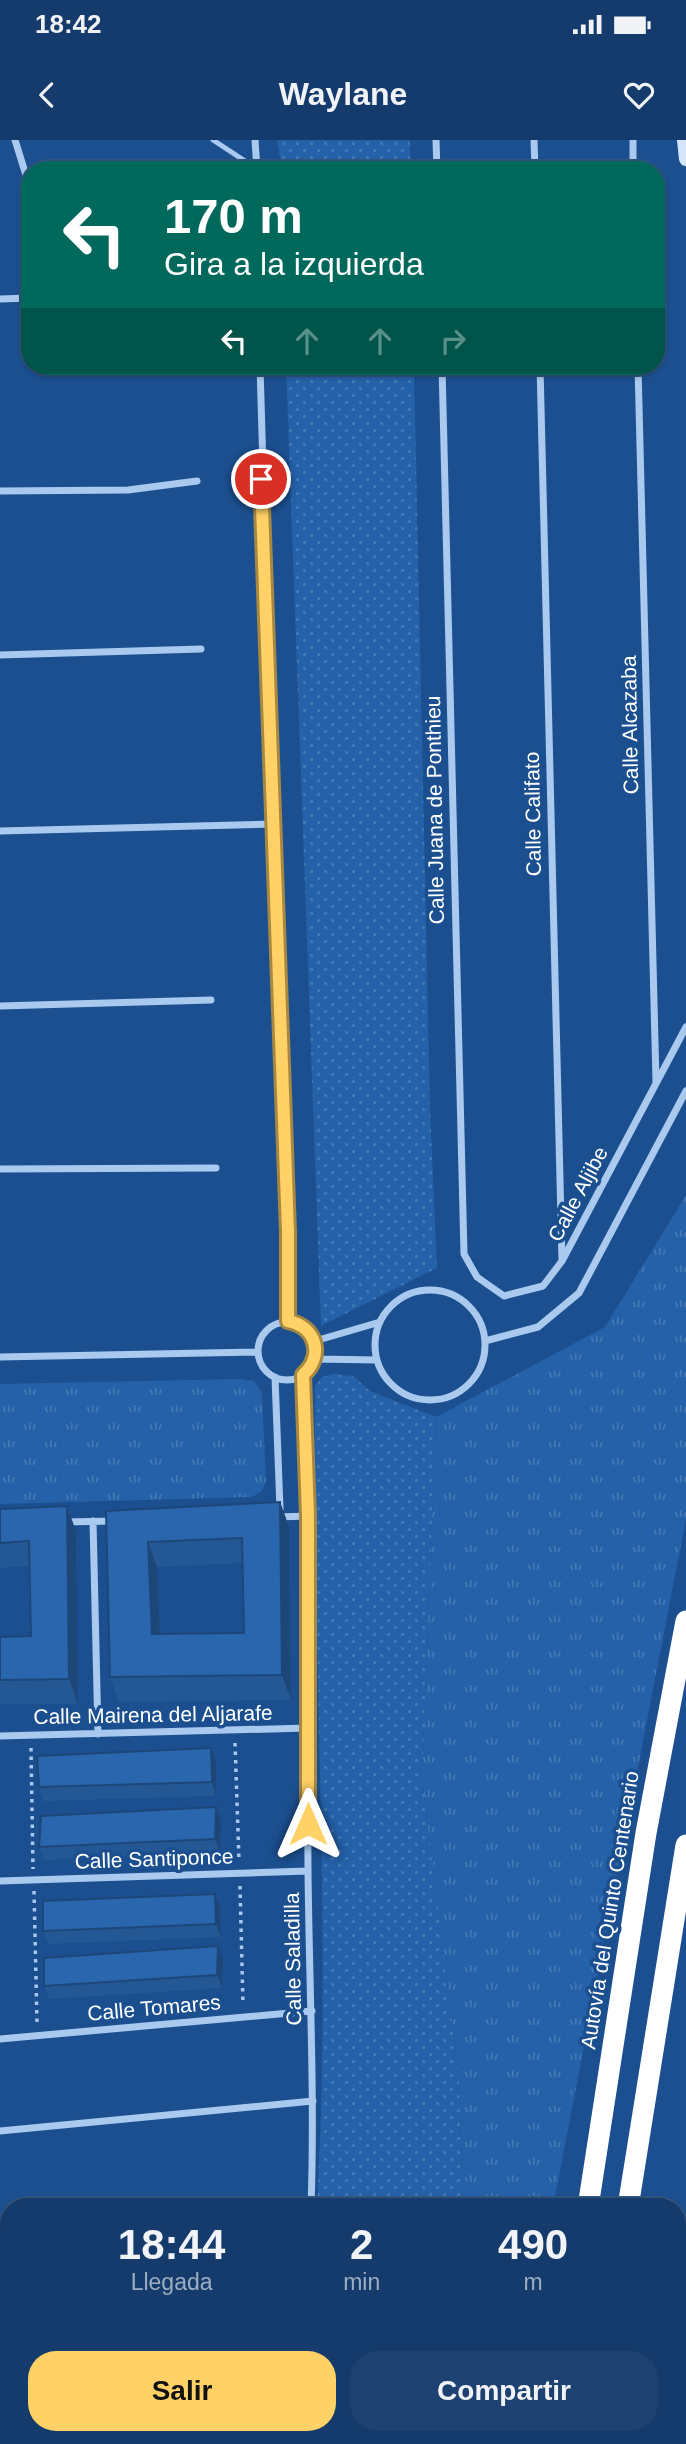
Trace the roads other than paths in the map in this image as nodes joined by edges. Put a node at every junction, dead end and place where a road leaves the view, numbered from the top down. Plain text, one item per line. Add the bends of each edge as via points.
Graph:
1 (15, 140) edge
2 (213, 140) edge
3 (255, 140) edge
4 (436, 140) edge
5 (534, 140) edge
6 (633, 140) edge
7 (684, 140) edge
8 (686, 159) edge
9 (22, 161) edge
10 (245, 161) edge
11 (256, 161) edge
12 (437, 161) edge
13 (535, 161) edge
14 (633, 161) edge
15 (21, 298) edge
16 (0, 299) edge
17 (260, 375) edge
18 (442, 375) edge
19 (540, 375) edge
20 (638, 375) edge
21 (197, 481) dead end
22 (0, 491) edge
23 (201, 649) dead end
24 (0, 655) edge
25 (273, 824) junction
26 (0, 831) edge
27 (211, 1000) dead end
28 (0, 1006) edge
29 (686, 1027) edge
30 (656, 1084) junction
31 (686, 1091) edge
32 (216, 1168) dead end
33 (0, 1169) edge
34 (464, 1254) joint
35 (562, 1262) junction
36 (288, 1321) junction
37 (380, 1322) junction
38 (315, 1341) junction
39 (485, 1341) junction
40 (258, 1352) junction
41 (0, 1357) edge
42 (315, 1359) junction
43 (377, 1360) junction
44 (303, 1375) junction
45 (275, 1377) junction
46 (308, 1516) junction
47 (268, 1517) edge
48 (281, 1517) junction
49 (93, 1521) junction
50 (120, 1521) edge
51 (53, 1522) edge
52 (686, 1621) edge
53 (308, 1728) junction
54 (98, 1734) junction
55 (0, 1736) edge
56 (686, 1845) edge
57 (308, 1871) junction
58 (0, 1881) edge
59 (312, 2011) junction
60 (0, 2039) edge
61 (313, 2101) junction
62 (0, 2130) edge
63 (311, 2198) edge
64 (589, 2198) edge
65 (629, 2198) edge

1 - 9 street
2 - 10 lane
3 - 11 street
4 - 12 street
5 - 13 street
6 - 14 street
7 - 8 main road
15 - 16 street
17 - 25 street
18 - 34 street, Calle Juana de Ponthieu
19 - 35 street, Calle Califato
20 - 30 street, Calle Alcazaba
21 - 22 street via 128,490
23 - 24 street
25 - 26 street
25 - 36 street
27 - 28 street
29 - 30 street, Calle Aljibe
30 - 35 street, Calle Aljibe
31 - 39 street via 579,1293 538,1327
32 - 33 street
34 - 35 street, Calle Aljibe via 477,1278 504,1296 544,1286
36 - 38 street via 305,1327
36 - 40 street via 263,1334
37 - 38 street
37 - 39 street via 405,1296 440,1291 472,1308
37 - 43 street
38 - 42 street
39 - 43 street via 484,1359 476,1376 456,1393 431,1400 397,1389
40 - 41 street
40 - 45 street via 263,1367
42 - 43 street
42 - 44 street
44 - 45 street via 284,1380
44 - 46 street, Calle Saladilla
45 - 48 street
46 - 48 street
46 - 53 street, Calle Saladilla
47 - 48 street
49 - 50 street
49 - 51 street
49 - 54 street
52 - 64 highway, Autovía del Quinto Centenario via 646,1833
53 - 54 street, Calle Mairena del Aljarafe
53 - 57 street, Calle Saladilla
54 - 55 street, Calle Mairena del Aljarafe
56 - 65 highway
57 - 58 street, Calle Santiponce
57 - 59 street, Calle Saladilla
59 - 60 street, Calle Tomares
59 - 61 street, Calle Saladilla
61 - 62 street
61 - 63 street, Calle Saladilla

